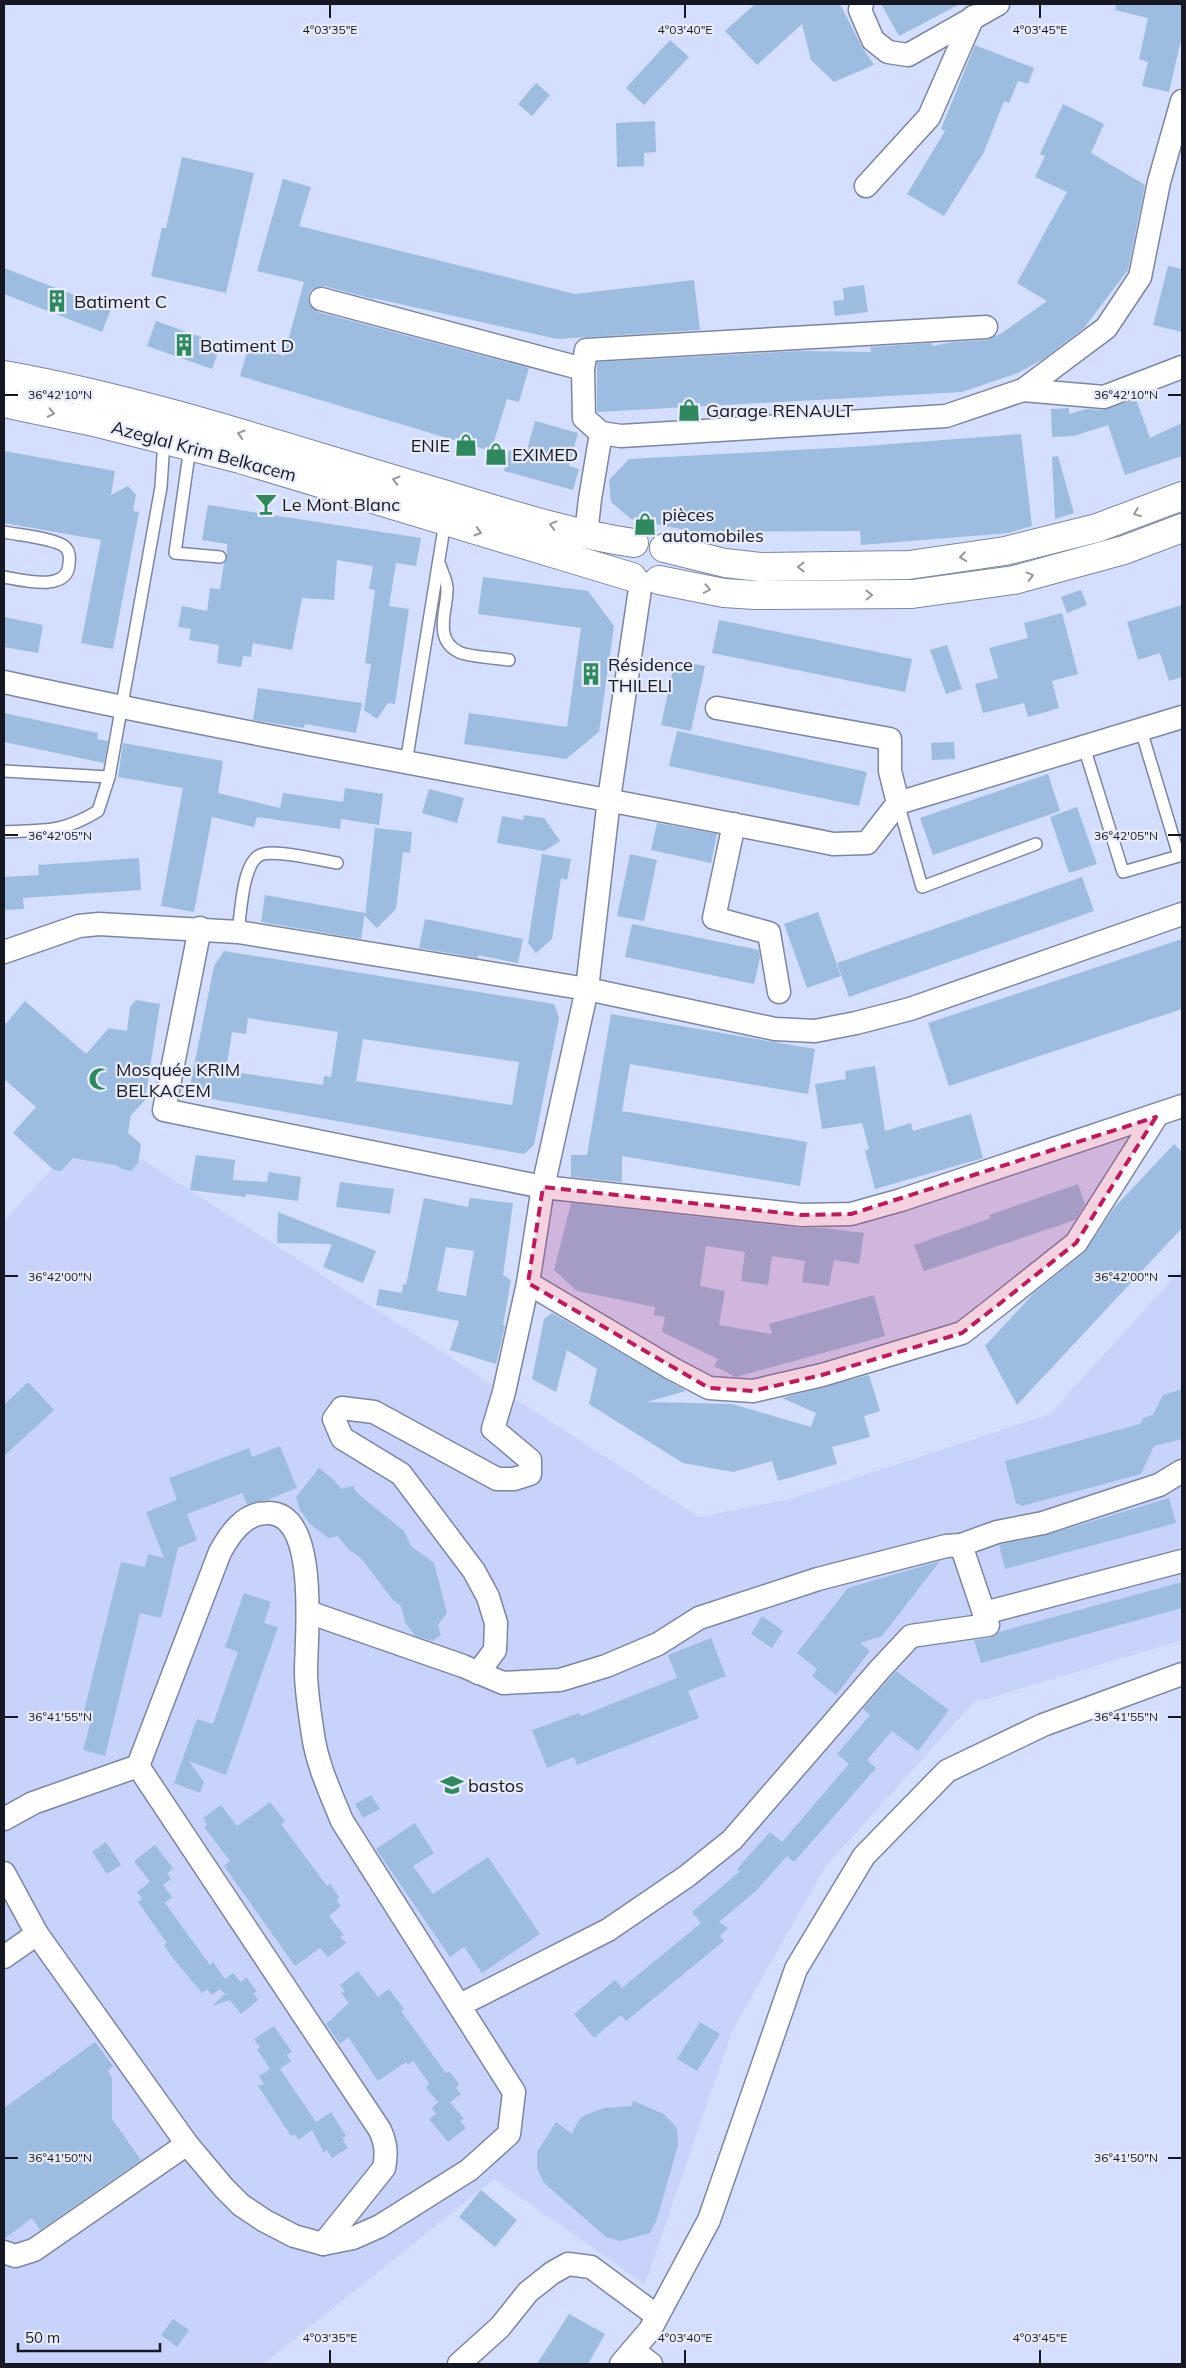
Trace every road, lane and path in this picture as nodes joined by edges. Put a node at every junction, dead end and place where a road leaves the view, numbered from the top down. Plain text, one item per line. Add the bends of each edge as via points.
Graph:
1 (862, 4) edge
2 (998, 4) edge
3 (973, 17) junction
4 (1182, 101) edge
5 (866, 186) dead end
6 (321, 299) dead end
7 (986, 326) dead end
8 (1182, 367) edge
9 (583, 369) junction
10 (4, 375) edge
11 (1024, 390) junction
12 (4, 403) edge
13 (601, 432) junction
14 (164, 440) junction
15 (190, 446) junction
16 (1182, 496) edge
17 (445, 522) junction
18 (1182, 528) edge
19 (4, 532) edge
20 (586, 534) junction
21 (634, 543) junction
22 (664, 548) junction
23 (220, 557) dead end
24 (439, 561) junction
25 (4, 577) edge
26 (644, 580) junction
27 (509, 660) dead end
28 (4, 682) edge
29 (122, 708) junction
30 (717, 708) dead end
31 (1182, 717) edge
32 (1141, 730) junction
33 (1084, 747) junction
34 (406, 763) junction
35 (4, 771) edge
36 (109, 777) junction
37 (609, 798) junction
38 (898, 803) junction
39 (734, 824) junction
40 (4, 832) edge
41 (1036, 844) dead end
42 (337, 863) dead end
43 (1182, 914) edge
44 (200, 928) junction
45 (238, 932) junction
46 (4, 952) edge
47 (587, 989) junction
48 (779, 992) dead end
49 (1182, 1106) edge
50 (1156, 1117) junction
51 (543, 1187) junction
52 (528, 1283) junction
53 (1182, 1471) edge
54 (961, 1545) junction
55 (1182, 1561) edge
56 (308, 1612) junction
57 (984, 1613) junction
58 (478, 1673) junction
59 (1182, 1674) edge
60 (138, 1766) junction
61 (4, 1819) edge
62 (4, 1873) edge
63 (37, 1934) junction
64 (4, 1957) edge
65 (460, 2005) junction
66 (187, 2144) junction
67 (323, 2244) junction
68 (4, 2252) edge
69 (657, 2316) junction
70 (627, 2357) edge
71 (459, 2364) edge
72 (651, 2364) edge

1 - 3 street via 860,10 874,40 888,52 908,56
2 - 3 street
3 - 5 street via 929,117
4 - 11 street via 1159,182 1140,277 1106,328
6 - 9 street
7 - 9 street via 586,350
8 - 11 street via 1104,397
9 - 13 street via 584,418
20 -> 10 main road via 209,425
11 - 13 street via 946,416 621,436
12 -> 14 main road, Azeglal Krim Belkacem
13 - 20 street
14 - 15 main road, Azeglal Krim Belkacem
14 - 29 lane via 161,488
15 - 17 main road, Azeglal Krim Belkacem
15 - 23 lane via 175,553
16 -> 22 main road via 1097,528 1005,551 910,565 760,567 725,563
17 - 24 lane
17 -> 26 main road, Azeglal Krim Belkacem
26 -> 18 main road, Azeglal Krim Belkacem via 755,595 912,594 1014,580 1124,550
19 - 25 lane via 55,542 70,554 69,568 61,578 48,584
20 - 21 main road
21 - 22 main road via 650,540
21 - 26 main road via 625,563
22 - 26 main road via 668,554 668,568
24 - 27 lane via 447,587 442,621 450,645 459,652
24 - 34 lane
26 - 37 street
28 - 29 street
29 - 34 street
29 - 36 lane
30 - 38 street via 890,739 890,771
31 - 32 street
32 - 33 street
32 - 33 lane via 1179,856 1123,872
33 - 38 street
34 - 37 street
35 - 36 lane
36 - 40 lane via 98,811 78,823 54,830
37 - 39 street
37 - 47 street
38 - 39 street via 867,843 833,844
38 - 41 lane via 922,887
39 - 48 street via 714,918 769,933
42 - 45 lane via 263,854 253,861 246,874
43 - 47 street via 910,1009 815,1031 775,1029
44 - 45 street
44 - 46 street via 92,924
44 - 51 street via 164,1110
45 - 47 street
47 - 51 street
49 - 50 street
50 - 51 street via 851,1214 802,1215
50 - 52 street via 1076,1243 991,1311 962,1333 822,1375 753,1391 709,1388
51 - 52 street
52 - 58 street via 493,1429 530,1460 530,1474 514,1479 497,1479 374,1412 342,1408 334,1419 342,1438 401,1474 474,1571 488,1597 496,1622 495,1650
53 - 54 street via 1159,1485 1043,1523 997,1532
54 - 57 street
54 - 58 street via 818,1579 699,1618 658,1644 606,1666 560,1680 503,1683
55 - 57 street
56 - 58 street
56 - 60 street via 301,1540 287,1521 274,1512 261,1513 243,1521 230,1534 220,1552
56 - 65 street via 306,1673 312,1728 328,1785 342,1821
57 - 65 street via 988,1625 911,1636 732,1840 687,1876 608,1930
59 - 69 street via 1043,1725 947,1771 864,1856 796,1969 709,2220
60 - 61 street via 33,1803
60 - 67 street via 385,2142 384,2168
62 - 63 street
63 - 64 street
63 - 66 street
65 - 67 street via 514,2092 509,2134 469,2170 380,2226 353,2238
66 - 67 street via 241,2205 294,2236
66 - 68 street via 34,2250 15,2256
69 - 70 street via 650,2330
69 - 71 street via 591,2268 568,2264 528,2292 500,2328
70 - 72 street

